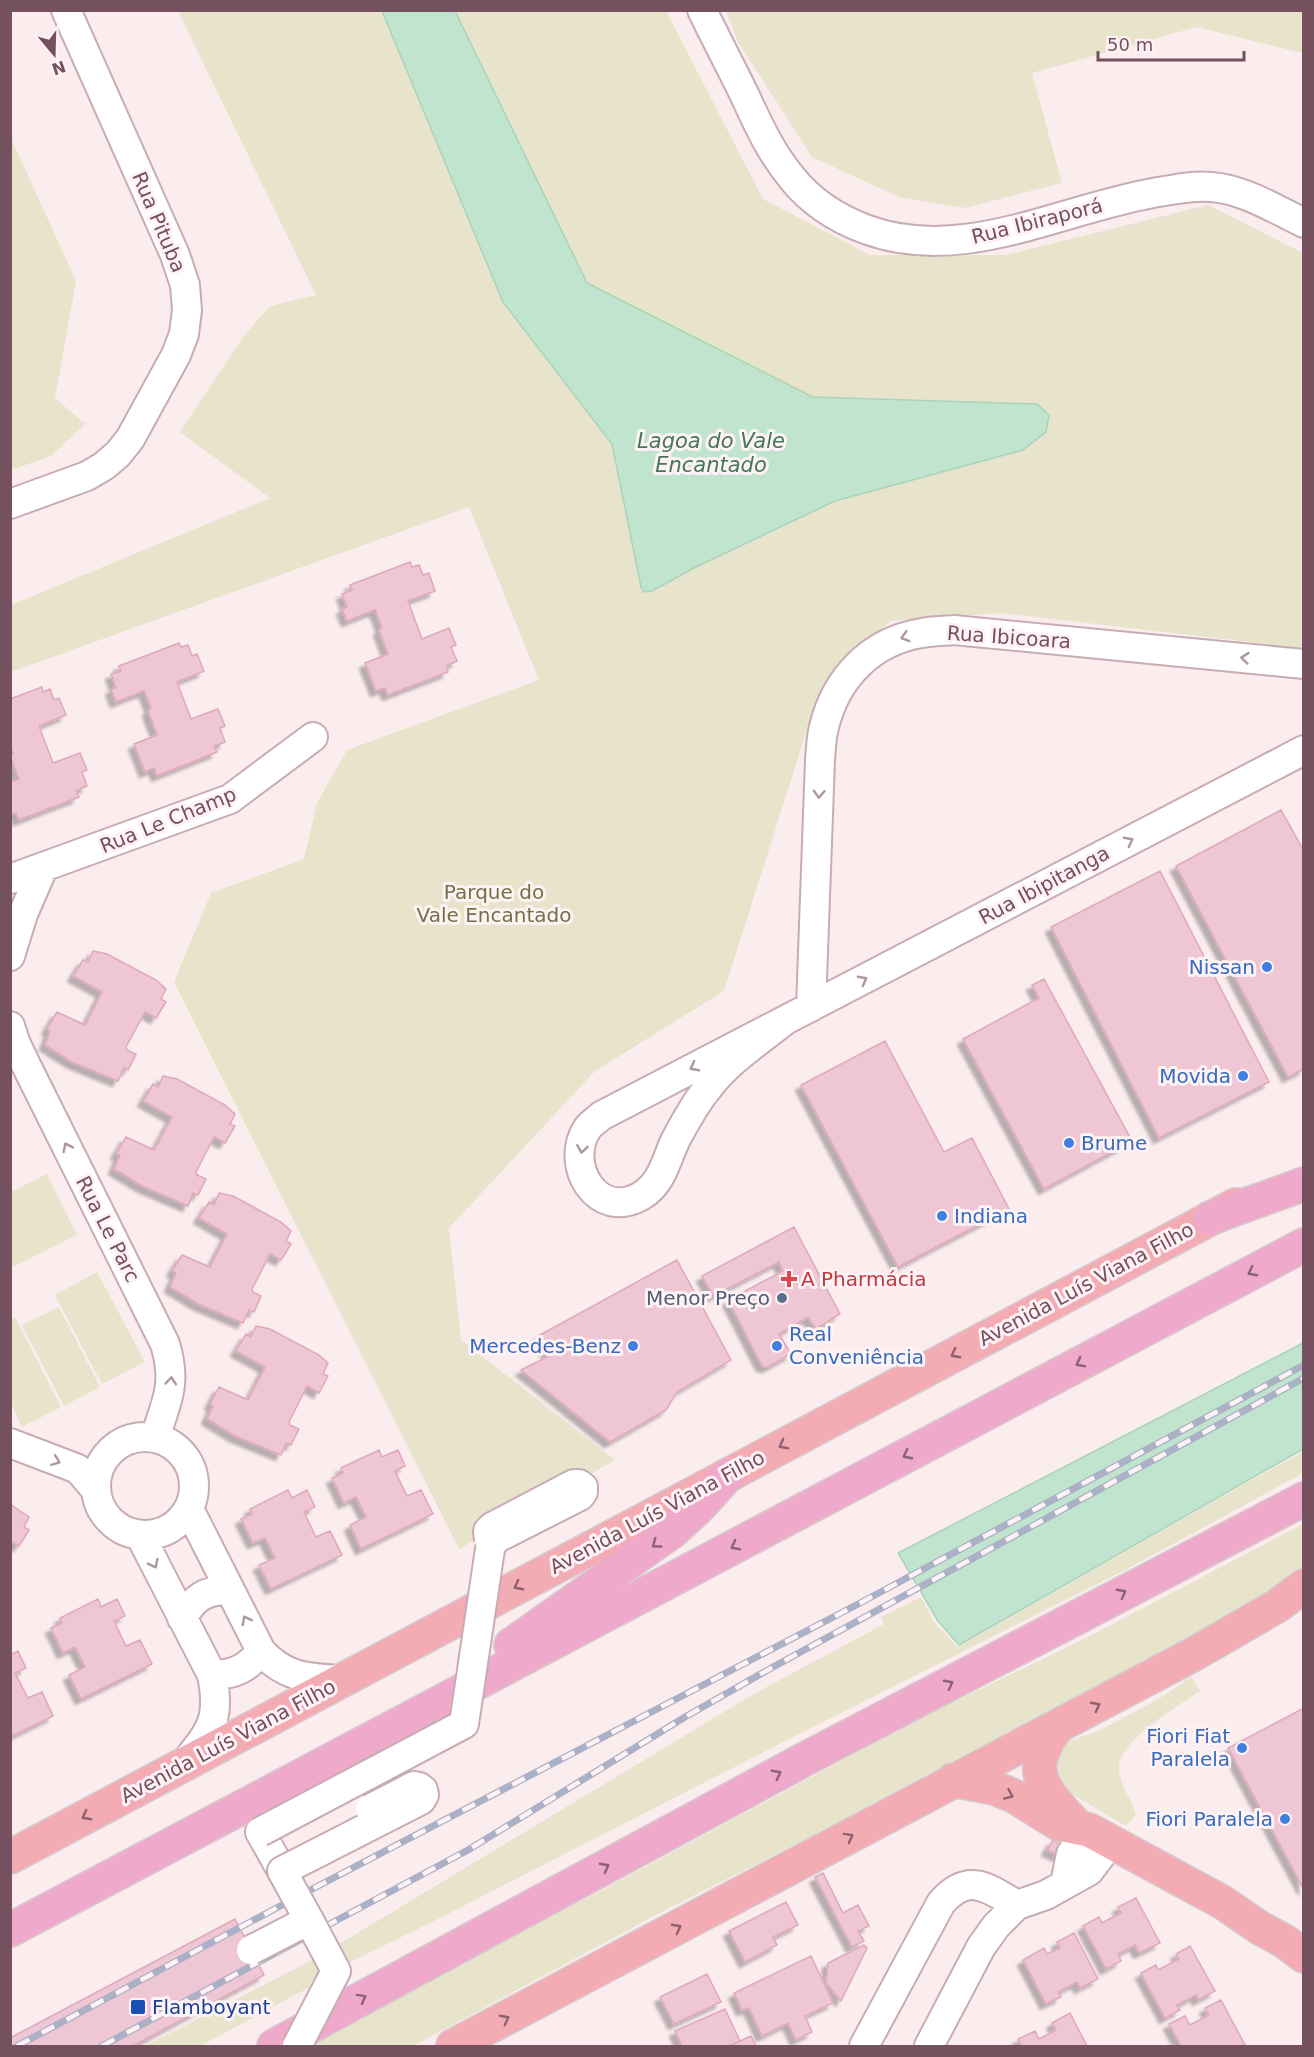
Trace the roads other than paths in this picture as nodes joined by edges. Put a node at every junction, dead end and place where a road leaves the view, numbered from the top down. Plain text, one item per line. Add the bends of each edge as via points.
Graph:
1 (66, 10) edge
2 (702, 10) edge
3 (1304, 223) edge
4 (10, 504) edge
5 (1304, 664) edge
6 (313, 737) dead end
7 (1304, 750) edge
8 (43, 868) junction
9 (10, 879) edge
10 (10, 956) edge
11 (811, 1007) junction
12 (784, 1021) junction
13 (10, 1026) edge
14 (1304, 1169) edge
15 (1304, 1184) edge
16 (1210, 1218) junction
17 (1304, 1245) edge
18 (155, 1437) junction
19 (10, 1443) edge
20 (728, 1474) junction
21 (95, 1489) junction
22 (1304, 1499) edge
23 (189, 1509) junction
24 (140, 1535) junction
25 (489, 1540) dead end
26 (1304, 1586) edge
27 (230, 1590) junction
28 (182, 1618) junction
29 (261, 1651) junction
30 (212, 1676) junction
31 (342, 1680) junction
32 (1058, 1726) junction
33 (379, 1735) junction
34 (185, 1763) junction
35 (953, 1780) junction
36 (370, 1809) dead end
37 (1092, 1833) junction
38 (10, 1857) edge
39 (282, 1871) junction
40 (1017, 1905) junction
41 (309, 1920) junction
42 (10, 1930) edge
43 (251, 1950) dead end
44 (1304, 1956) edge
45 (274, 2046) edge
46 (297, 2046) edge
47 (453, 2046) edge
48 (864, 2046) edge
49 (929, 2046) edge

1 - 4 street, Rua Pituba via 175,255 185,285 187,310 176,355 118,454 87,476
2 - 3 street, Rua Ibiraporá via 766,140 792,178 816,204 848,223 882,236 918,241 964,240 1134,196 1187,187 1236,192
5 -> 11 street, Rua Ibicoara via 954,630 912,635 871,653 852,669 836,694 824,727
6 - 8 street, Rua Le Champ via 230,799
11 -> 7 street, Rua Ibipitanga
8 - 9 street, Rua Le Champ
8 - 10 street
11 - 12 street, Rua Ibipitanga
12 -> 12 street, Rua Ibipitanga via 601,1116 588,1128 581,1145 585,1180 595,1194 609,1202 625,1202 654,1186 690,1113 709,1086
18 -> 13 street, Rua Le Parc via 171,1389 172,1373 165,1344
14 - 16 main road, Avenida Luís Viana Filho
15 - 16 highway
16 -> 20 main road, Avenida Luís Viana Filho
17 -> 33 highway
18 - 21 street via 139,1437 112,1449 97,1474
18 - 23 street via 169,1442 190,1464 194,1495
19 -> 21 street via 78,1469
20 -> 31 main road, Avenida Luís Viana Filho
20 -> 33 highway via 673,1531
21 - 24 street via 99,1506 109,1520
45 -> 22 highway via 807,1758
23 - 24 street via 163,1532
23 - 27 street
24 -> 28 street
25 - 39 street, bridge via 492,1527 574,1484 583,1487 580,1496 493,1542 465,1724 260,1832
32 -> 26 main road via 1250,1623
27 - 28 street via 202,1596
29 -> 27 street
28 - 30 street
29 - 30 street via 246,1668
29 - 31 street via 281,1669 296,1675
30 - 34 street via 216,1708 211,1727
31 - 34 main road, Avenida Luís Viana Filho
32 - 35 main road
32 - 37 main road via 1039,1758 1040,1772 1051,1798
33 - 42 highway
34 -> 38 main road, Avenida Luís Viana Filho
35 -> 37 main road via 994,1788 1059,1824
47 -> 35 main road
36 - 39 street, bridge via 414,1786 423,1790 421,1800
37 - 40 street via 1089,1872
37 - 44 main road via 1222,1902
39 - 41 street, bridge
40 - 48 street via 973,1885 959,1886 948,1894
40 - 49 street via 981,1947
41 - 43 street, bridge
41 - 46 street, bridge via 336,1971

